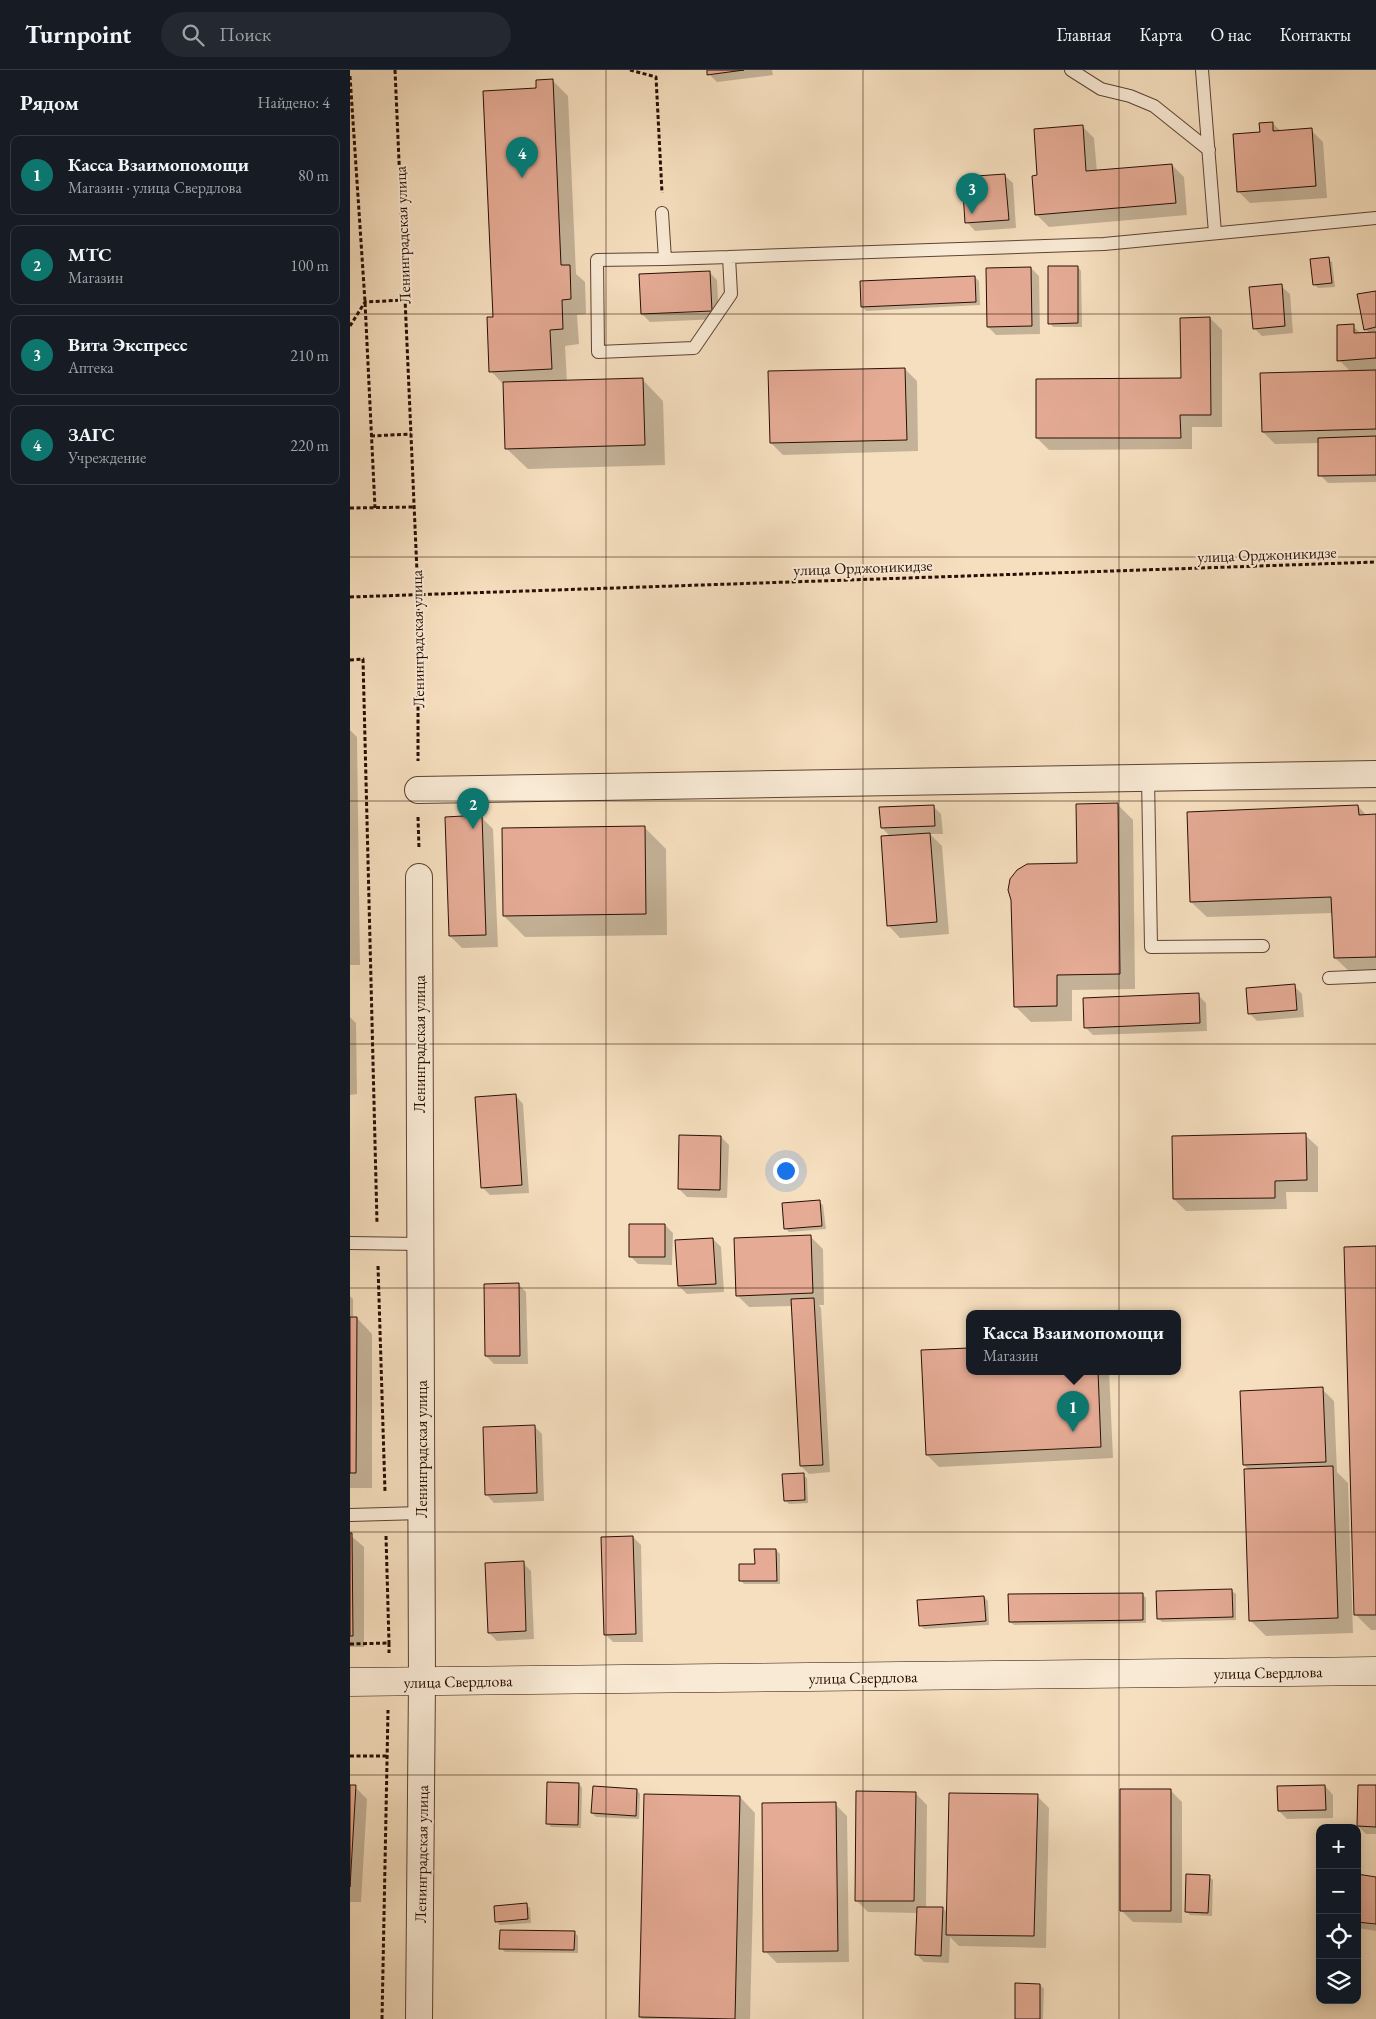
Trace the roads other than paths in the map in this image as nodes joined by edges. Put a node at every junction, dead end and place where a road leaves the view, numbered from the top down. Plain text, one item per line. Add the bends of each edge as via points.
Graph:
1 (1071, 70) edge
2 (1202, 70) edge
3 (1209, 150) junction
4 (662, 213) road end
5 (1376, 218) edge
6 (1215, 233) junction
7 (729, 257) junction
8 (665, 259) junction
9 (1376, 774) edge
10 (1148, 778) junction
11 (418, 790) road end
12 (419, 877) road end
13 (1263, 946) dead end
14 (1376, 976) edge
15 (1328, 978) dead end
16 (350, 1243) edge
17 (420, 1244) junction
18 (421, 1514) junction
19 (350, 1515) edge
20 (1376, 1671) edge
21 (422, 1681) junction
22 (350, 1682) edge
23 (419, 2019) edge

1 - 3 lane via 1101,89 1154,106
2 - 3 lane
3 - 6 lane
4 - 8 lane
5 - 6 lane
6 - 7 lane via 1104,244
7 - 8 lane
7 - 8 lane via 731,294 694,348 598,352 597,260
9 - 10 street
10 - 11 street
10 - 13 lane via 1151,947
12 - 17 street, Ленинградская улица
14 - 15 lane
16 - 17 lane
17 - 18 street, Ленинградская улица
18 - 19 lane
18 - 21 street, Ленинградская улица
20 - 21 street, улица Свердлова
21 - 22 street, улица Свердлова
21 - 23 street, Ленинградская улица

